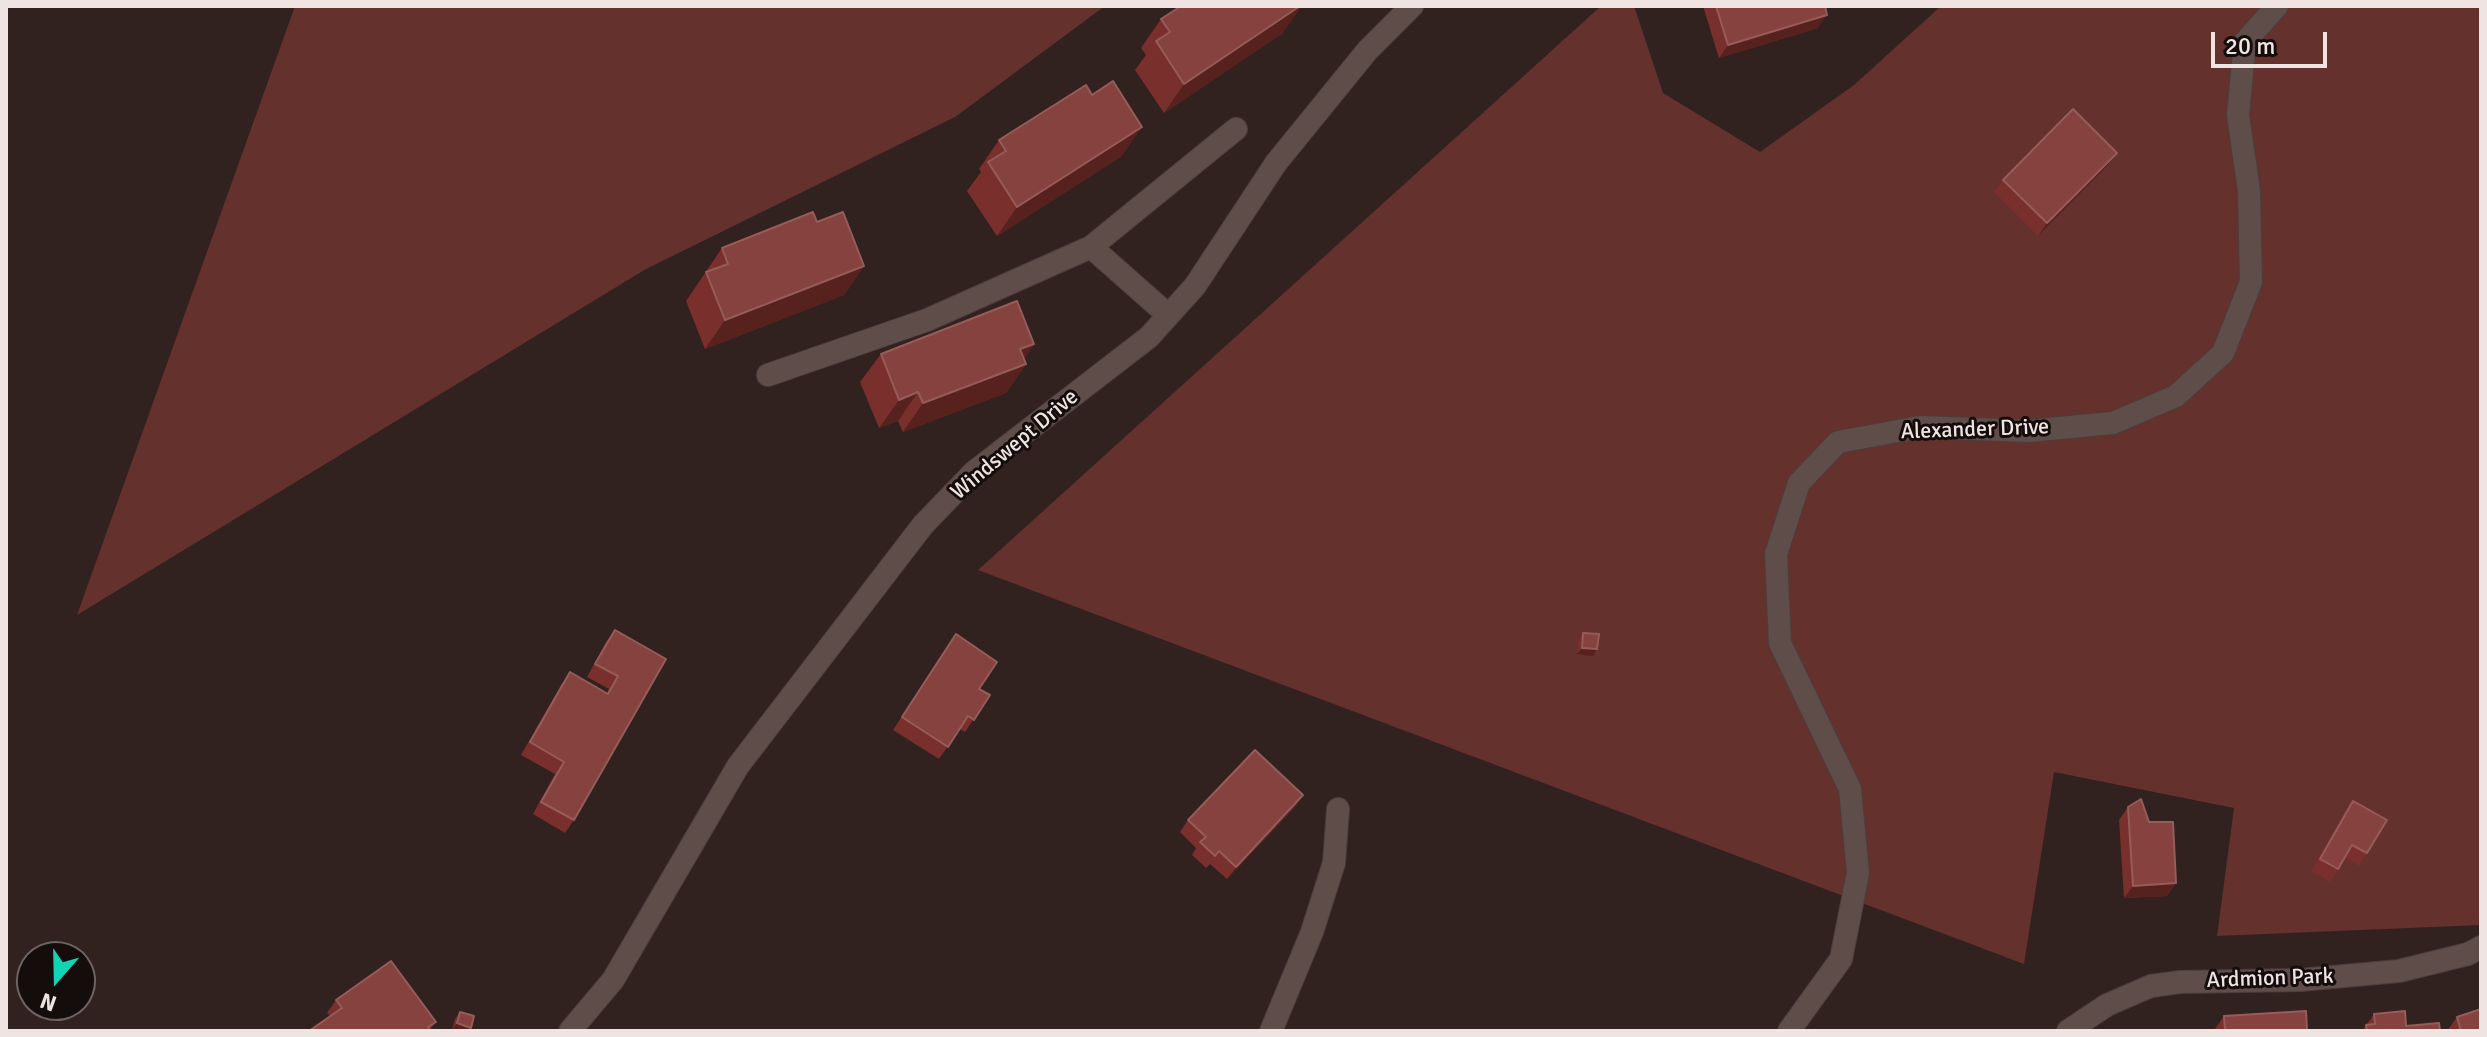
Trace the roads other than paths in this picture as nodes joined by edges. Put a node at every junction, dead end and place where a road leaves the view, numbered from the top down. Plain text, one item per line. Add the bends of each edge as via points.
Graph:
1 (1412, 6) edge
2 (2277, 6) edge
3 (1236, 129) dead end
4 (1091, 247) junction
5 (1168, 315) junction
6 (768, 375) dead end
7 (1338, 809) dead end
8 (2481, 947) edge
9 (570, 1031) edge
10 (1271, 1031) edge
11 (1789, 1031) edge
12 (2068, 1031) edge

1 - 5 street, Windswept Drive via 1367,51 1276,163 1195,286
2 - 11 street, Alexander Drive via 2245,42 2238,115 2249,191 2251,282 2223,353 2176,396 2113,423 2028,431 1920,427 1838,442 1799,483 1776,554 1780,643 1850,789 1858,873 1841,959
3 - 4 street
4 - 5 street
4 - 6 street via 927,320
5 - 9 street, Windswept Drive via 1149,337 974,472 923,525 738,766 613,980
7 - 10 street via 1334,863
8 - 12 street, Ardmion Park via 2399,971 2151,986 2107,1005

